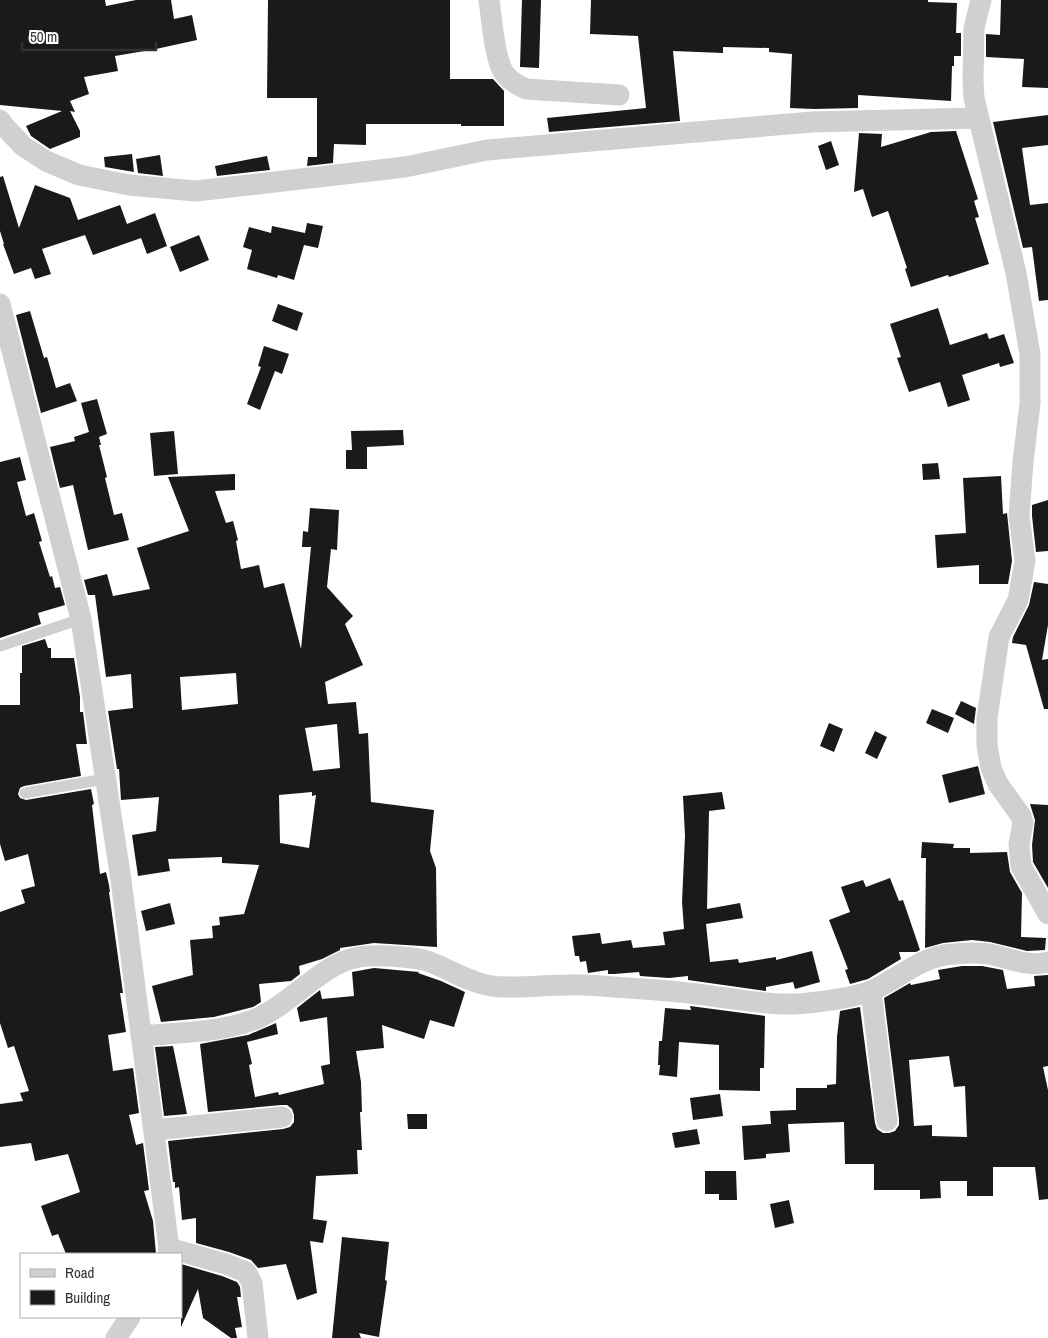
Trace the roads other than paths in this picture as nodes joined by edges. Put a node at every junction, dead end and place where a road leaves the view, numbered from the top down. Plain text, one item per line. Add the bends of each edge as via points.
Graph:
1 (489, 0) edge
2 (981, 0) edge
3 (619, 95) dead end
4 (978, 118) junction
5 (2, 125) edge
6 (0, 304) edge
7 (80, 618) junction
8 (0, 646) edge
9 (105, 779) junction
10 (25, 793) dead end
11 (1048, 914) edge
12 (1048, 962) edge
13 (871, 991) junction
14 (142, 1036) junction
15 (282, 1116) dead end
16 (887, 1121) dead end
17 (154, 1130) junction
18 (169, 1251) edge
19 (182, 1254) edge
20 (129, 1318) edge
21 (116, 1338) edge
22 (258, 1338) edge

1 - 3 street via 498,61 514,84 526,89
2 - 4 street via 974,28 973,80
4 - 5 street via 812,122 487,150 405,167 196,191 129,185 80,175 46,161 23,146
4 - 11 street via 1016,272 1030,354 1030,403 1019,516 1025,561 1018,600 999,637 987,718 987,745 998,784 1021,816 1021,866
6 - 7 street
7 - 8 lane
7 - 9 street
9 - 10 lane
9 - 14 street
12 - 13 street via 1029,964 972,952 946,955 922,963
13 - 14 street via 794,1004 767,1004 632,988 495,986 475,983 427,960 368,956 343,962 324,972 256,1019 232,1027
13 - 16 street
14 - 17 street
15 - 17 street
17 - 18 street
19 - 22 street via 246,1272 252,1283
20 - 21 street

